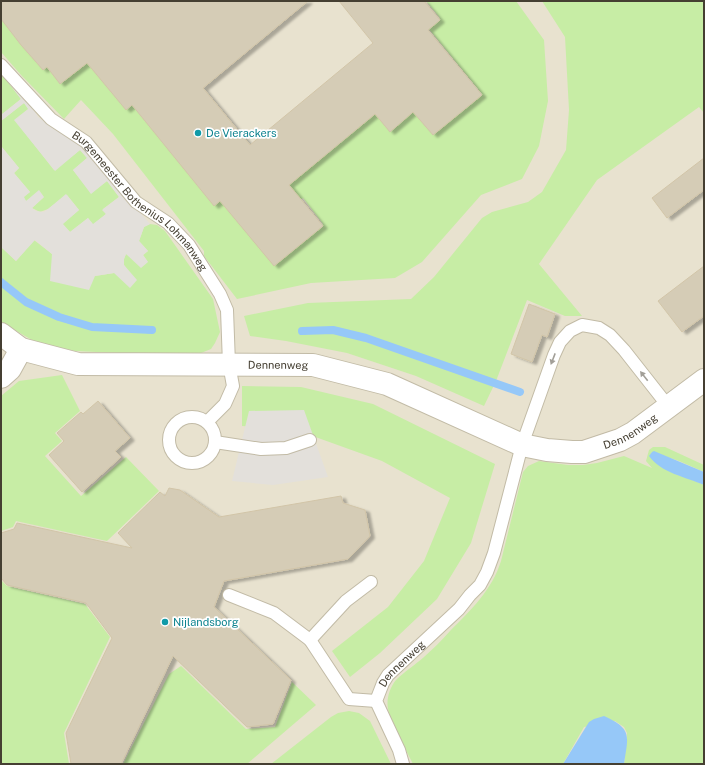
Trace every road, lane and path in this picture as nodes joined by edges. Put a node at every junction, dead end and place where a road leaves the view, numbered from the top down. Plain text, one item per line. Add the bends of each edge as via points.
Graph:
1 (1, 65) edge
2 (1, 334) edge
3 (21, 349) junction
4 (229, 364) junction
5 (1, 376) edge
6 (704, 380) edge
7 (668, 406) junction
8 (208, 422) junction
9 (310, 440) dead end
10 (215, 442) junction
11 (522, 445) junction
12 (371, 582) dead end
13 (229, 595) dead end
14 (310, 640) junction
15 (376, 701) junction
16 (403, 764) edge

1 - 4 lane, Burgemeester Bothenius Lohmanweg via 51,119 86,142 136,202 168,222 189,245 220,294 227,310
2 - 3 street, Dennenweg
3 - 4 street, Dennenweg via 78,364
3 - 5 street via 10,369
4 - 8 lane, Burgemeester Bothenius Lohmanweg via 233,386 225,404
4 - 11 street, Dennenweg via 313,365 387,384
6 - 7 street, Dennenweg
7 - 11 street, Dennenweg via 620,440 584,452
7 -> 11 lane via 610,335 599,328 582,325 570,331 560,342
8 - 10 lane via 215,435
8 - 10 lane via 193,416 185,418 172,427 169,443 176,457 182,461 197,463 209,456
9 - 10 lane via 286,448 260,449
11 - 15 lane, Dennenweg via 494,553 480,585 459,609 388,675
12 - 14 lane via 346,601
13 - 14 lane via 274,613
14 - 15 lane via 349,699
15 - 16 lane, Dennenweg

